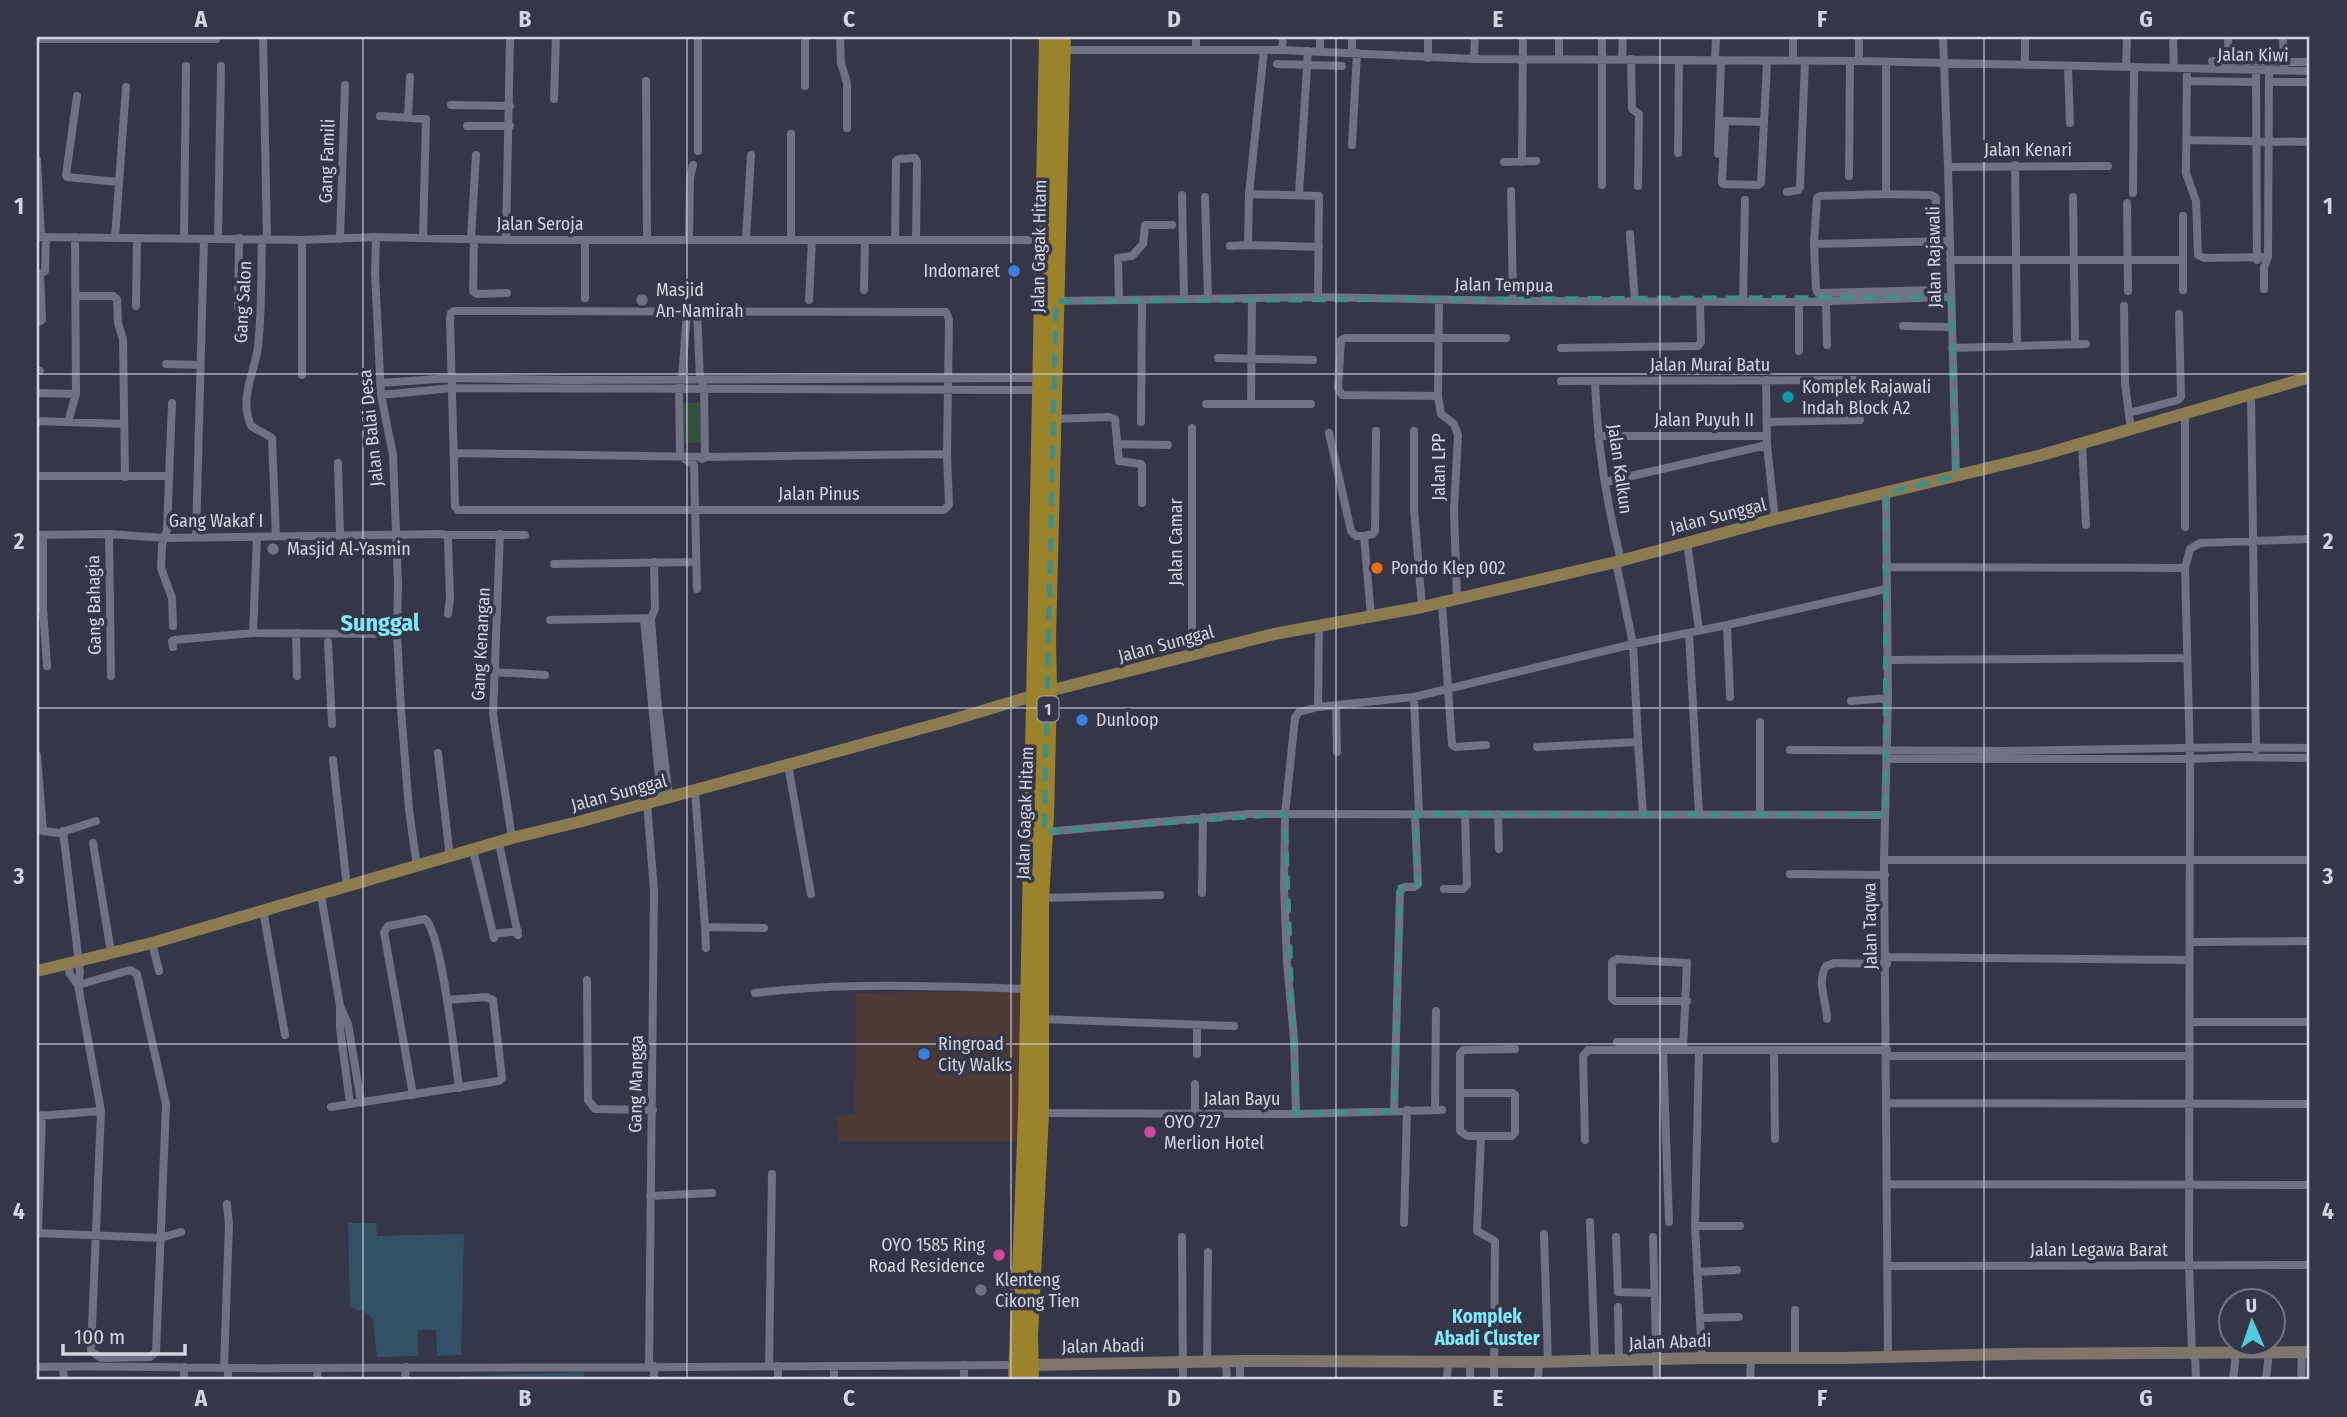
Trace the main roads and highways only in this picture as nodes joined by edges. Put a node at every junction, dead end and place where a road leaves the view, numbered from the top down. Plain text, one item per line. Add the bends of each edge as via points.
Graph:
1 (1047, 37) edge
2 (1063, 43) edge
3 (1053, 146) junction
4 (2310, 377) edge
5 (1042, 692) junction
6 (37, 971) edge
7 (1029, 1224) junction
8 (1023, 1372) edge

1 - 3 highway, Jalan Gagak Hitam / 1
2 - 3 highway, Jalan Gagak Hitam / 1
3 - 5 highway, Jalan Gagak Hitam / 1 via 1055,419 1048,640
3 - 5 highway, Jalan Gagak Hitam / 1 via 1043,240 1039,384
4 - 5 main road, Jalan Sunggal via 2082,443 1618,561 1457,600 1319,624
5 - 6 main road, Jalan Sunggal via 152,943
5 - 7 highway, Jalan Gagak Hitam / 1 via 1028,989
5 - 7 highway, Jalan Gagak Hitam / 1 via 1041,1113
7 - 8 highway, Jalan Gagak Hitam / 1

